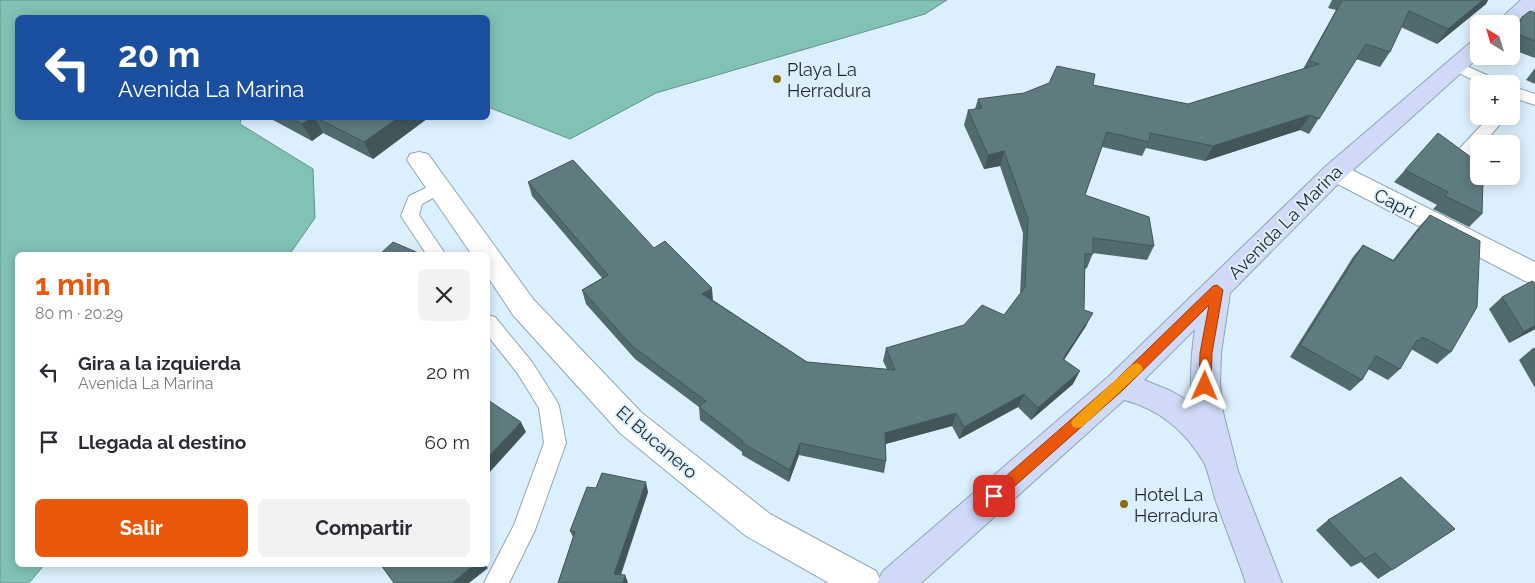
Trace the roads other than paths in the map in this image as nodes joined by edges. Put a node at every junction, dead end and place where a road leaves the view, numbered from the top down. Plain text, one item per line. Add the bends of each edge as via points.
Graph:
1 (1534, 0) edge
2 (1516, 15) edge
3 (1470, 54) edge
4 (1455, 66) junction
5 (1475, 75) edge
6 (1520, 97) edge
7 (1535, 100) edge
8 (1491, 125) edge
9 (1466, 152) edge
10 (419, 160) dead end
11 (1335, 172) junction
12 (438, 188) junction
13 (435, 252) edge
14 (484, 252) edge
15 (490, 260) edge
16 (1535, 274) edge
17 (1217, 290) junction
18 (490, 325) edge
19 (1118, 386) junction
20 (1218, 462) junction
21 (496, 583) edge
22 (864, 583) edge
23 (895, 583) edge
24 (1264, 583) edge

1 - 2 main road
3 - 4 main road, Avenida La Marina
4 - 5 lane
4 - 11 main road, Avenida La Marina
6 - 7 lane
8 - 9 lane
10 - 12 street, El Bucanero
11 - 16 street, Capri
11 - 17 main road, Avenida La Marina
12 - 13 lane via 415,200 410,216
12 - 14 street, El Bucanero
15 - 22 street, El Bucanero via 523,307 631,423 758,526
17 - 19 main road, Avenida La Marina
17 - 20 main road via 1206,353 1205,386
18 - 21 lane via 525,368 550,406 555,443 524,530
19 - 20 main road via 1157,398 1175,408 1208,441
19 - 23 main road, Avenida La Marina
20 - 24 main road

